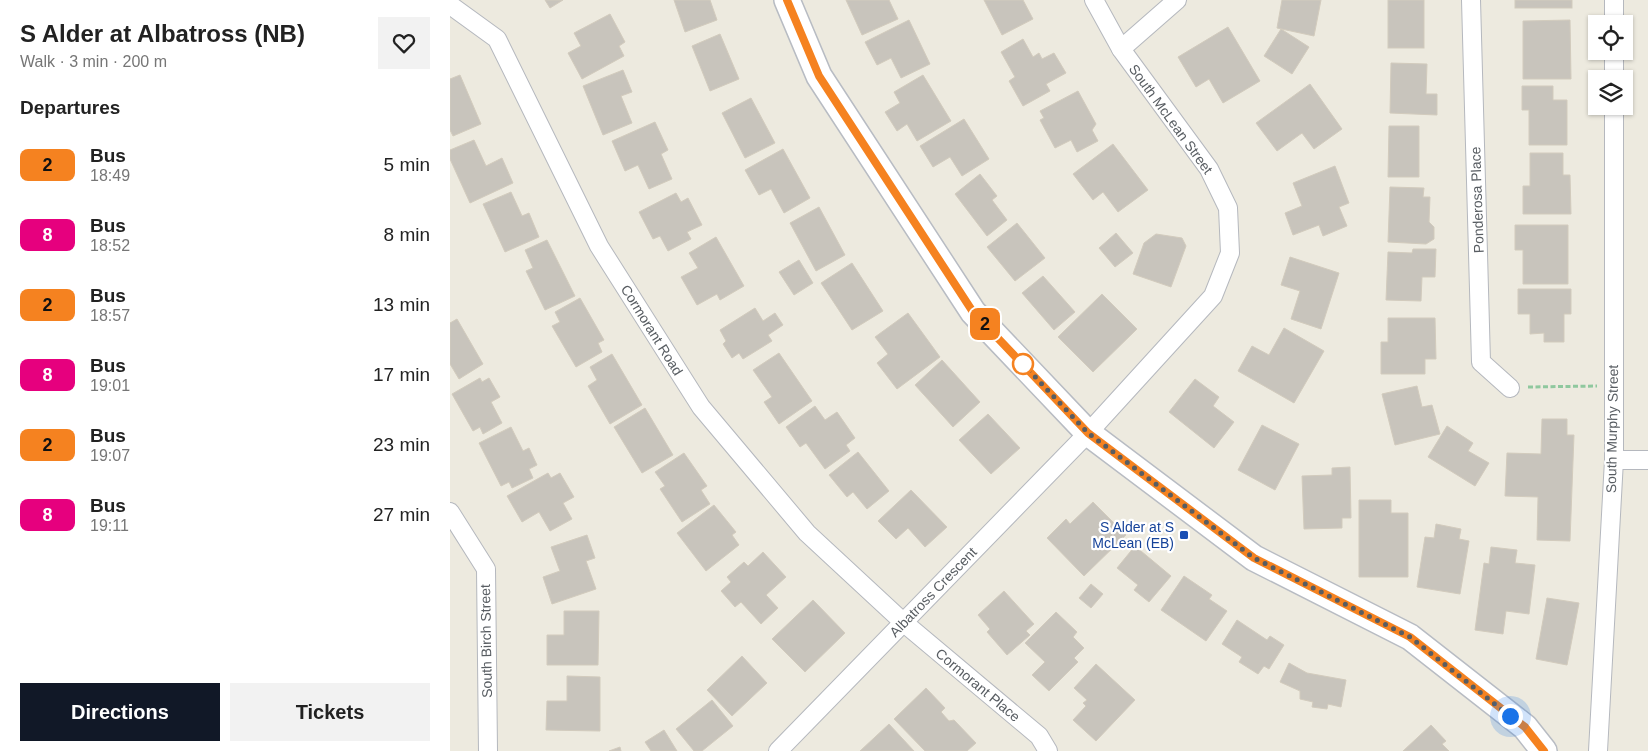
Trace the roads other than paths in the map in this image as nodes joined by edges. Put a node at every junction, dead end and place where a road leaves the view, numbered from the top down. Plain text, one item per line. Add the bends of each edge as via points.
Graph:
1 (787, 0) edge
2 (1094, 0) edge
3 (1177, 0) edge
4 (1471, 0) edge
5 (1614, 0) edge
6 (450, 5) edge
7 (1614, 15) edge
8 (1121, 49) junction
9 (1614, 115) edge
10 (1510, 388) road end
11 (1088, 433) junction
12 (1614, 460) junction
13 (1648, 460) edge
14 (450, 512) edge
15 (903, 622) junction
16 (488, 751) edge
17 (778, 751) edge
18 (1048, 751) edge
19 (1544, 751) edge
20 (1598, 751) edge

1 - 11 street via 819,76 973,312
2 - 8 street, South McLean Street
3 - 8 street
4 - 10 street, Ponderosa Place via 1481,362
5 - 7 street
6 - 15 street, Cormorant Road via 496,39 599,246 701,407 807,533
8 - 11 street, South McLean Street via 1209,169 1228,208 1230,253 1213,296
9 - 12 street, South Murphy Street
11 - 15 street, Albatross Crescent
11 - 19 street via 1254,558 1410,637 1525,727
12 - 13 street
12 - 20 street, South Murphy Street
14 - 16 street, South Birch Street via 486,569
15 - 17 street, Albatross Crescent
15 - 18 street, Cormorant Place via 1040,736

